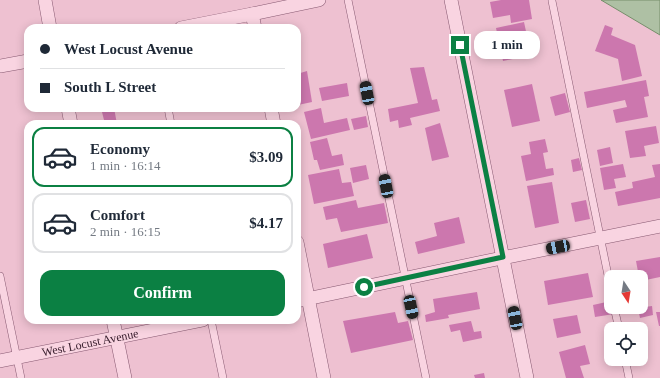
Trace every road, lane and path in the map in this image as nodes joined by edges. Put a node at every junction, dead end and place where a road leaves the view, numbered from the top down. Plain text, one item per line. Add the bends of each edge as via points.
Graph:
1 (45, 0) edge
2 (319, 0) edge
3 (348, 0) edge
4 (451, 0) edge
5 (552, 1) edge
6 (252, 14) junction
7 (49, 24) edge
8 (201, 24) edge
9 (254, 24) edge
10 (24, 61) edge
11 (0, 66) edge
12 (660, 226) edge
13 (600, 239) junction
14 (503, 257) junction
15 (607, 270) edge
16 (0, 276) edge
17 (405, 279) junction
18 (301, 281) edge
19 (303, 300) edge
20 (114, 324) edge
21 (184, 324) edge
22 (212, 324) edge
23 (117, 338) junction
24 (17, 357) junction
25 (0, 361) edge
26 (626, 366) edge
27 (21, 378) edge
28 (125, 378) edge
29 (222, 378) edge
30 (324, 378) edge
31 (426, 378) edge
32 (527, 378) edge
33 (629, 378) edge

1 - 7 street
2 - 6 street
3 - 17 lane
4 - 14 street
5 - 13 lane
6 - 8 street
6 - 9 street
10 - 11 street
12 - 13 street
13 - 14 street
13 - 15 lane
14 - 17 street
14 - 32 street
16 - 24 lane
17 - 19 street
17 - 31 lane
18 - 19 street
19 - 30 street
20 - 23 street
21 - 23 street, West Locust Avenue
22 - 29 lane
23 - 24 street, West Locust Avenue
23 - 28 street
24 - 25 street, West Locust Avenue
24 - 27 lane
26 - 33 lane

